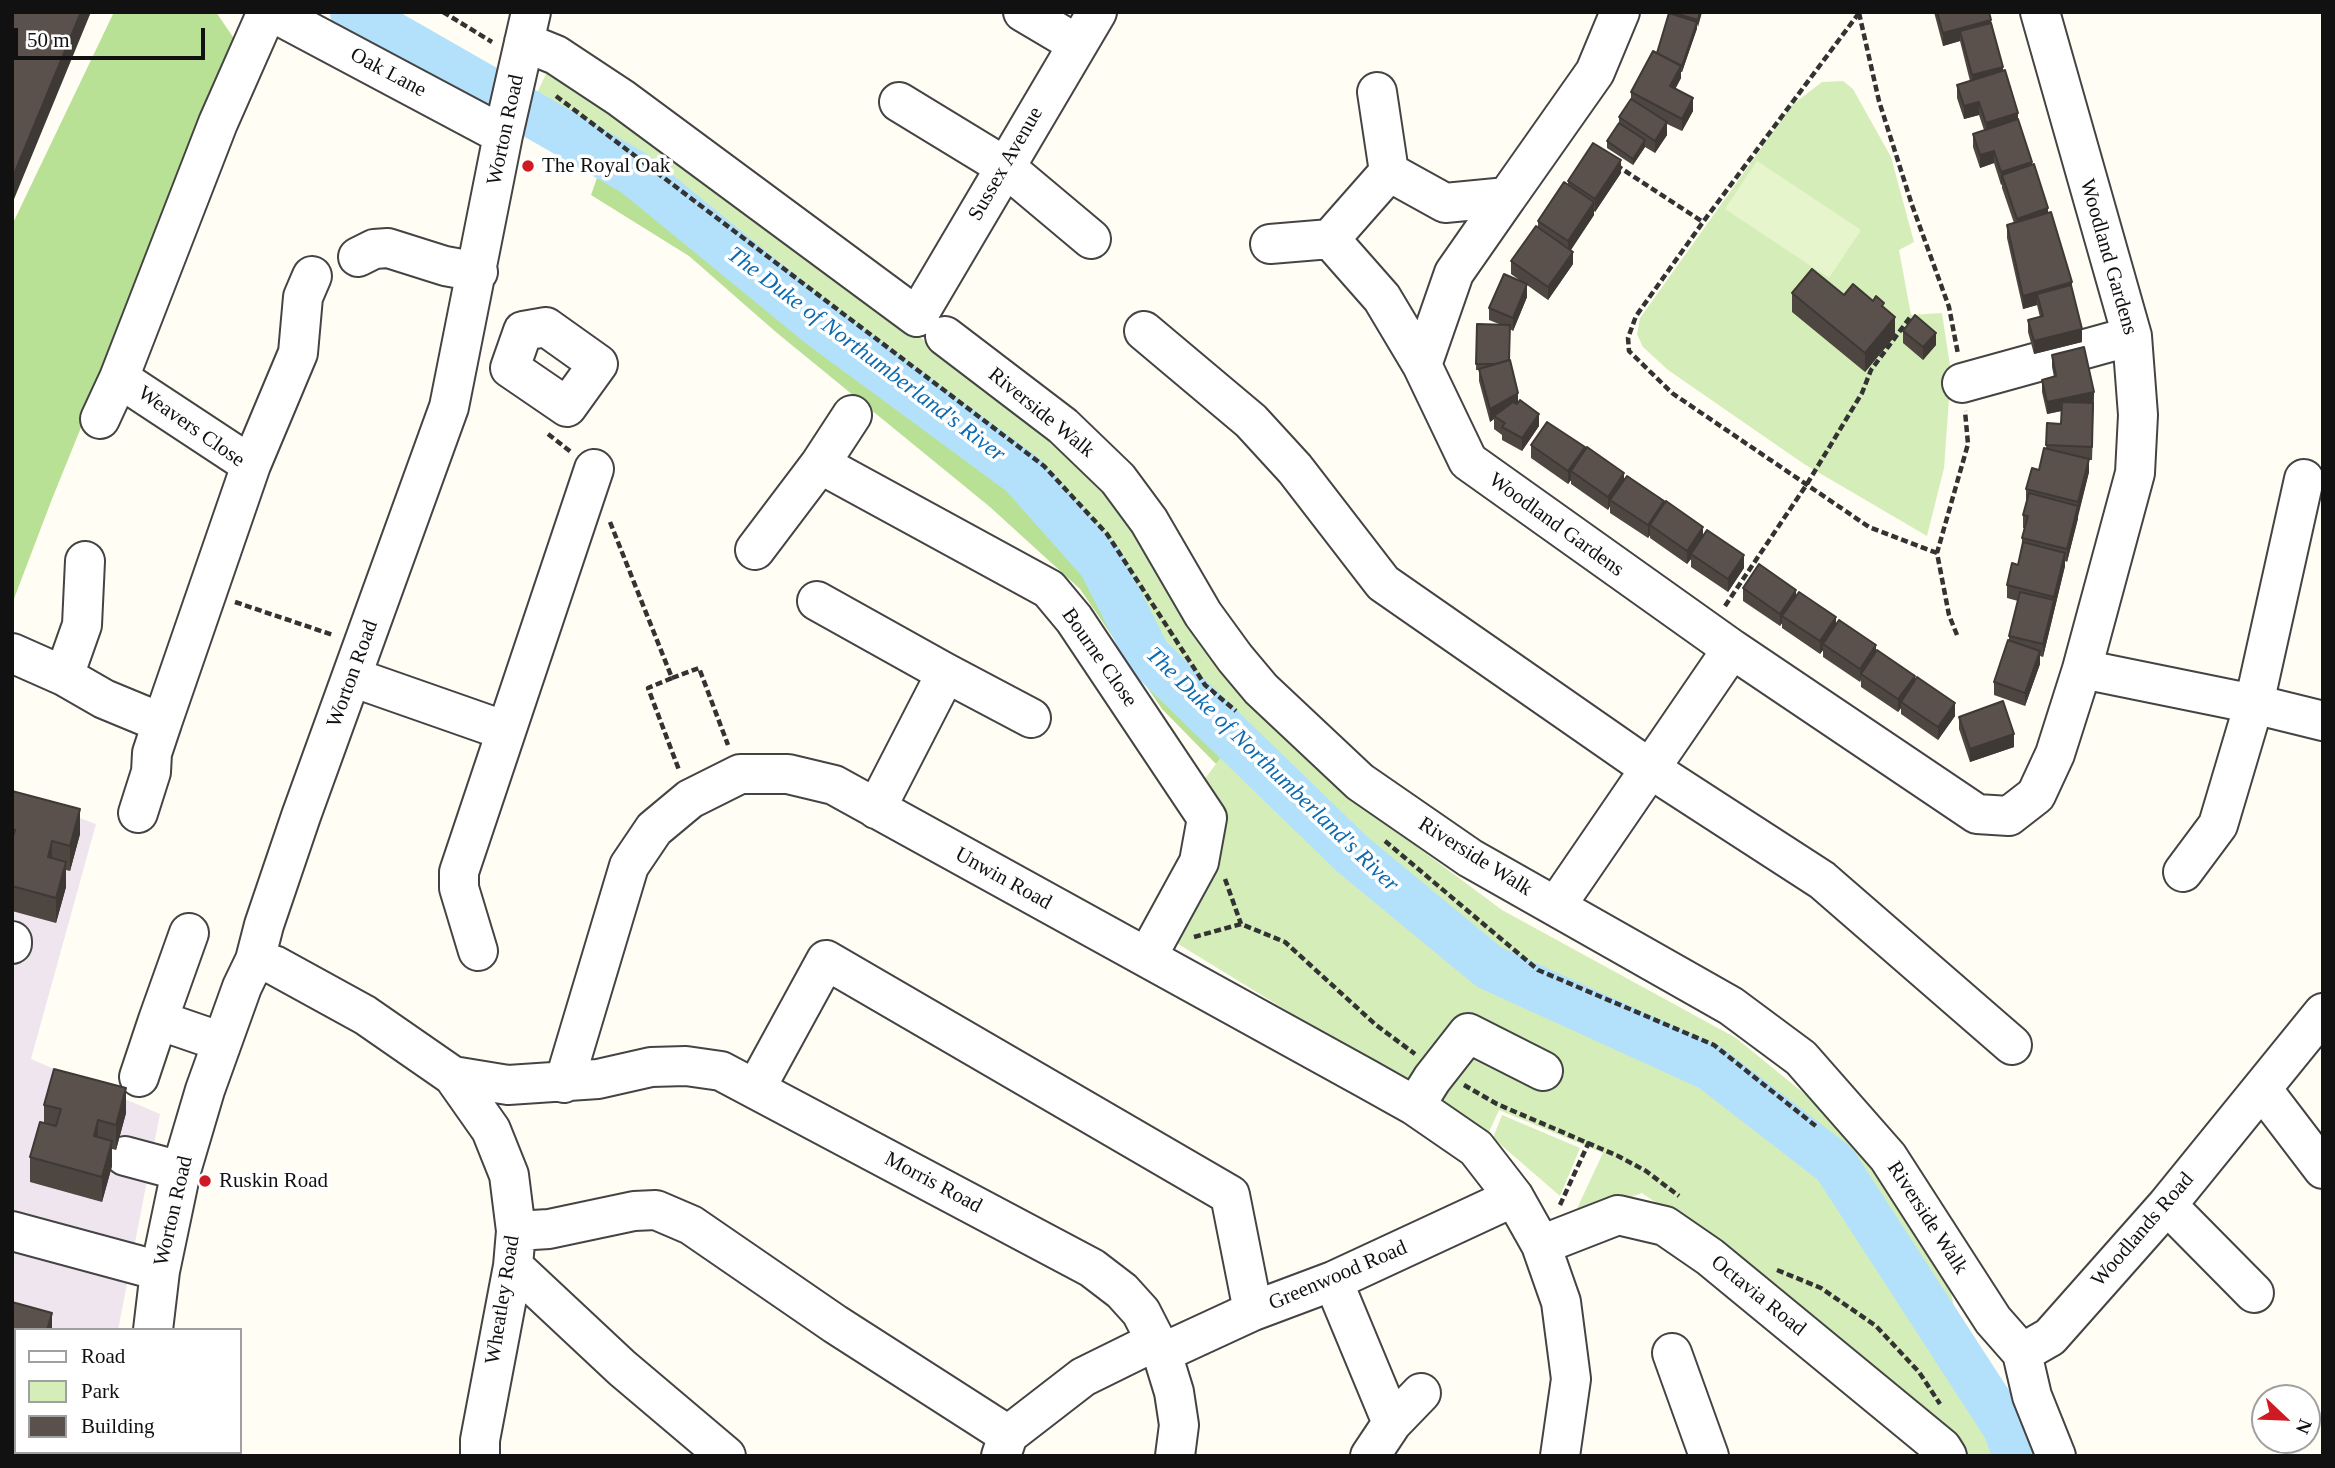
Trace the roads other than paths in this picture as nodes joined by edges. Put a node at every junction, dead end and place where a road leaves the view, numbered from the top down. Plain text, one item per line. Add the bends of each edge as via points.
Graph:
1 (267, 12) edge
2 (272, 12) edge
3 (1023, 12) edge
4 (1097, 12) edge
5 (1620, 12) edge
6 (2040, 12) edge
7 (1077, 44) junction
8 (523, 47) edge
9 (1377, 92) dead end
10 (899, 102) dead end
11 (505, 126) junction
12 (1004, 166) junction
13 (1389, 172) junction
14 (1507, 197) junction
15 (1091, 239) dead end
16 (1330, 239) junction
17 (1270, 244) dead end
18 (358, 257) dead end
19 (478, 272) junction
20 (312, 276) dead end
21 (469, 318) junction
22 (931, 326) junction
23 (523, 331) dead end
24 (1144, 331) dead end
25 (2132, 336) junction
26 (1422, 365) junction
27 (119, 378) junction
28 (1962, 383) road end
29 (852, 415) dead end
30 (100, 419) dead end
31 (820, 464) junction
32 (251, 465) junction
33 (594, 470) dead end
34 (2304, 479) dead end
35 (755, 550) dead end
36 (85, 561) dead end
37 (817, 601) dead end
38 (1720, 641) junction
39 (358, 661) junction
40 (37, 664) edge
41 (2082, 669) junction
42 (946, 673) junction
43 (2254, 704) junction
44 (1031, 718) dead end
45 (2323, 721) edge
46 (506, 731) junction
47 (157, 738) junction
48 (1649, 768) junction
49 (876, 808) junction
50 (138, 813) dead end
51 (2183, 872) dead end
52 (1556, 906) junction
53 (189, 933) dead end
54 (1153, 946) junction
55 (478, 951) dead end
56 (255, 960) junction
57 (2323, 1013) edge
58 (158, 1020) junction
59 (222, 1042) junction
60 (2012, 1045) dead end
61 (1543, 1071) dead end
62 (453, 1076) junction
63 (139, 1077) dead end
64 (564, 1083) junction
65 (756, 1088) junction
66 (2262, 1089) junction
67 (1415, 1106) junction
68 (125, 1156) dead end
69 (2323, 1169) edge
70 (181, 1171) junction
71 (1514, 1198) junction
72 (2167, 1205) junction
73 (12, 1231) edge
74 (1541, 1245) junction
75 (514, 1249) junction
76 (160, 1271) junction
77 (1333, 1281) junction
78 (2253, 1293) dead end
79 (1253, 1311) junction
80 (153, 1328) edge
81 (1159, 1347) junction
82 (1672, 1353) dead end
83 (2022, 1353) junction
84 (1421, 1394) dead end
85 (1392, 1423) junction
86 (1005, 1445) edge
87 (480, 1456) edge
88 (726, 1456) edge
89 (1175, 1456) edge
90 (1370, 1456) edge
91 (1560, 1456) edge
92 (1709, 1456) edge
93 (1947, 1456) edge
94 (2056, 1456) edge

1 - 27 street, Weavers Close via 213,136
2 - 11 street, Oak Lane
3 - 7 street
4 - 7 street, Sussex Avenue
5 - 14 street via 1595,72
6 - 25 street, Woodland Gardens
7 - 12 street, Sussex Avenue
8 - 11 street, Worton Road
8 - 22 street, Riverside Walk via 556,55 621,98
9 - 13 street
10 - 12 street
11 - 19 street, Worton Road
12 - 15 street
12 - 22 street, Sussex Avenue
13 - 14 street via 1445,203
13 - 16 street
14 - 26 street via 1454,273
16 - 17 street
16 - 26 street, Woodland Gardens via 1382,298
18 - 19 street via 388,248
19 - 21 street, Worton Road
20 - 32 street via 303,297 298,353
21 - 23 street
21 - 39 street, Worton Road via 449,407
22 - 52 street, Riverside Walk via 1063,426 1118,479 1235,658 1261,690 1350,773 1470,858
24 - 48 street via 1251,421 1295,468 1383,583
25 - 28 street
25 - 41 street, Woodland Gardens via 2138,415 2135,473
26 - 38 street, Woodland Gardens via 1468,461
27 - 30 street
27 - 32 street, Weavers Close
29 - 31 street
31 - 35 street
31 - 54 street, Bourne Close via 1049,589 1073,619 1207,818 1199,862
32 - 47 street, Weavers Close
33 - 46 street
34 - 43 street
36 - 40 street via 82,625
37 - 42 street
38 - 41 street, Woodland Gardens via 1977,814 2009,816 2036,795 2055,754
38 - 48 street
39 - 46 street
39 - 56 street, Worton Road
40 - 47 street via 104,699
41 - 43 street
42 - 44 street
42 - 49 street
43 - 45 street
43 - 51 street via 2218,825
46 - 55 street via 459,872 459,888
47 - 50 street, Weavers Close
48 - 52 street
48 - 60 street via 1822,880
49 - 54 street, Unwin Road
49 - 64 street, Unwin Road via 834,785 788,774 740,774 690,799 654,829 629,866
52 - 83 street, Riverside Walk via 1731,1006 1801,1058 1888,1157 1993,1320
53 - 58 street
54 - 67 street, Unwin Road
56 - 59 street, Worton Road
56 - 62 street via 274,965 365,1015
57 - 66 street, Woodlands Road
58 - 59 street
58 - 63 street
59 - 70 street, Worton Road
61 - 67 street via 1468,1033
62 - 64 street via 509,1086
62 - 75 street, Wheatley Road via 491,1130 509,1175
64 - 65 street, Morris Road via 651,1067 685,1066 721,1071
65 - 79 street via 826,960 1230,1195
65 - 81 street, Morris Road via 1092,1268 1141,1312
66 - 69 street
66 - 72 street, Woodlands Road
67 - 71 street, Unwin Road via 1476,1148
68 - 70 street
70 - 76 street, Worton Road
71 - 74 street, Unwin Road
71 - 77 street, Greenwood Road
72 - 78 street
72 - 83 street, Woodlands Road via 2050,1337
73 - 76 street
74 - 91 street, Unwin Road via 1561,1302 1571,1379
74 - 93 street, Octavia Road via 1618,1215 1665,1226 1710,1256
75 - 86 street via 549,1230 656,1210 691,1225
75 - 87 street, Wheatley Road
75 - 88 street via 622,1368
76 - 80 street, Worton Road
77 - 79 street, Greenwood Road
77 - 85 street
79 - 81 street, Greenwood Road
81 - 86 street, Greenwood Road via 1083,1377
81 - 89 street, Morris Road via 1174,1391 1179,1425
82 - 92 street
83 - 94 street via 2032,1396
84 - 85 street
85 - 90 street

